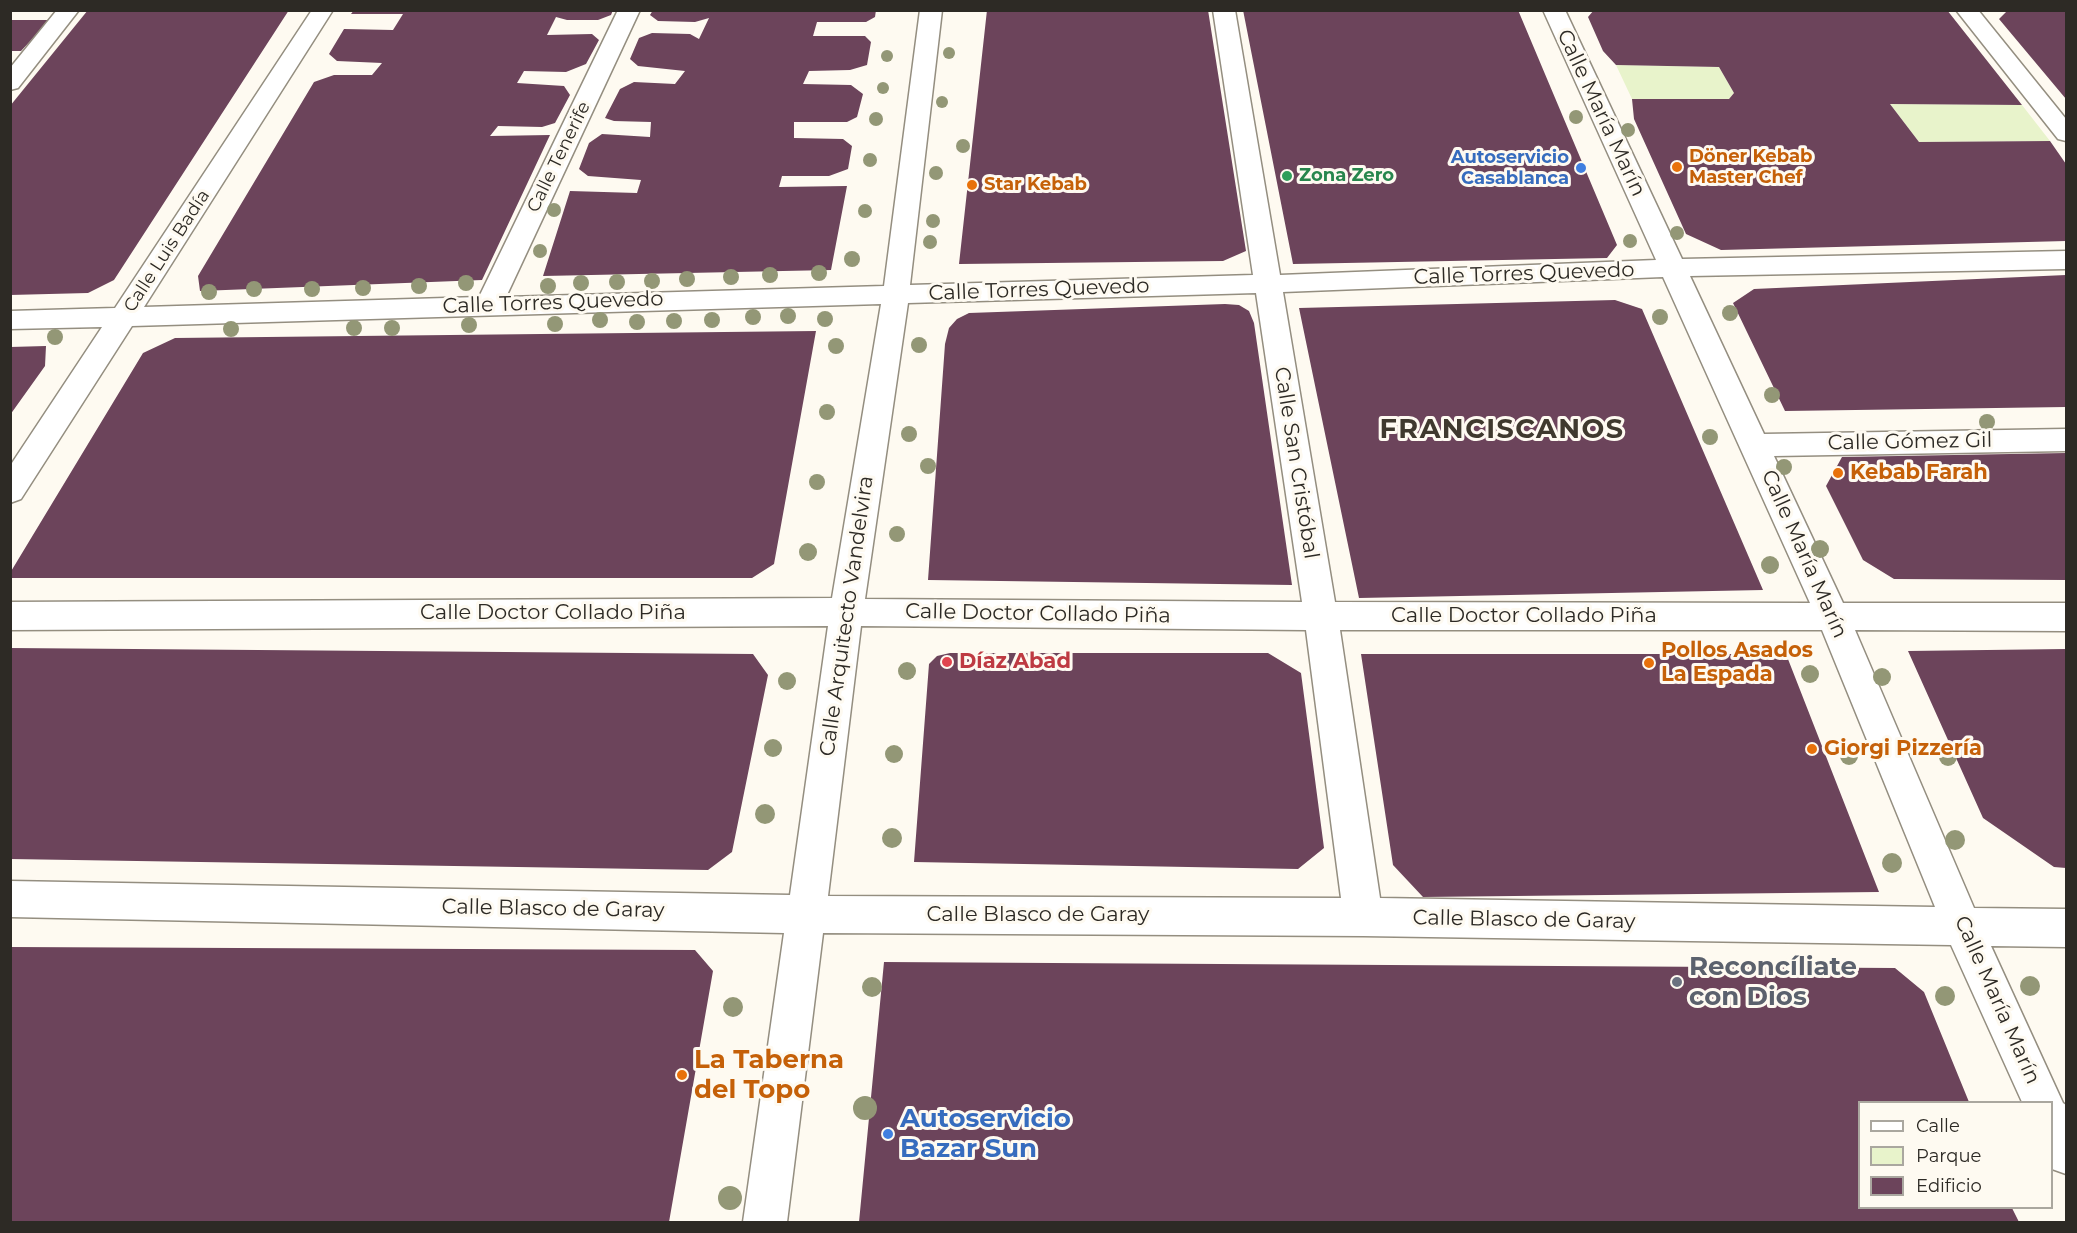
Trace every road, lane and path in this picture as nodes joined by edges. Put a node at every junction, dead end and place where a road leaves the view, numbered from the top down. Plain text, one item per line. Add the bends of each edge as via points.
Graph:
1 (69, 10) edge
2 (323, 10) edge
3 (629, 10) edge
4 (931, 10) edge
5 (1224, 10) edge
6 (1554, 10) edge
7 (1966, 10) edge
8 (10, 83) edge
9 (2067, 134) edge
10 (2067, 260) edge
11 (1672, 268) junction
12 (1267, 284) junction
13 (896, 294) junction
14 (489, 304) junction
15 (125, 316) junction
16 (10, 320) edge
17 (2067, 440) edge
18 (1754, 445) junction
19 (10, 491) edge
20 (848, 612) junction
21 (10, 616) edge
22 (1321, 616) junction
23 (1833, 616) junction
24 (2067, 617) edge
25 (10, 899) edge
26 (806, 914) junction
27 (1363, 917) junction
28 (1964, 928) junction
29 (2067, 928) edge
30 (2043, 1101) edge
31 (2053, 1122) edge
32 (2067, 1153) edge
33 (765, 1222) edge

1 - 8 street
2 - 15 street, Calle Luis Badía
3 - 14 street, Calle Tenerife
4 - 13 street, Calle Arquitecto Vandelvira
5 - 12 street, Calle San Cristóbal
6 - 11 street, Calle María Marín
7 - 9 street
10 - 11 street, Calle Torres Quevedo
11 - 12 street, Calle Torres Quevedo
11 - 18 street, Calle María Marín
12 - 13 street, Calle Torres Quevedo
12 - 22 street, Calle San Cristóbal
13 - 14 street, Calle Torres Quevedo
13 - 20 street, Calle Arquitecto Vandelvira
14 - 15 street, Calle Torres Quevedo
15 - 16 street, Calle Torres Quevedo
15 - 19 street, Calle Luis Badía
17 - 18 street, Calle Gómez Gil
18 - 23 street, Calle María Marín
20 - 21 street, Calle Doctor Collado Piña
20 - 22 street, Calle Doctor Collado Piña
20 - 26 street, Calle Arquitecto Vandelvira
22 - 23 street, Calle Doctor Collado Piña
22 - 27 street, Calle San Cristóbal
23 - 24 street, Calle Doctor Collado Piña
23 - 28 street, Calle María Marín
25 - 26 street, Calle Blasco de Garay
26 - 27 street, Calle Blasco de Garay
26 - 33 street, Calle Arquitecto Vandelvira
27 - 28 street, Calle Blasco de Garay
28 - 29 street, Calle Blasco de Garay
28 - 30 street, Calle María Marín
31 - 32 street

